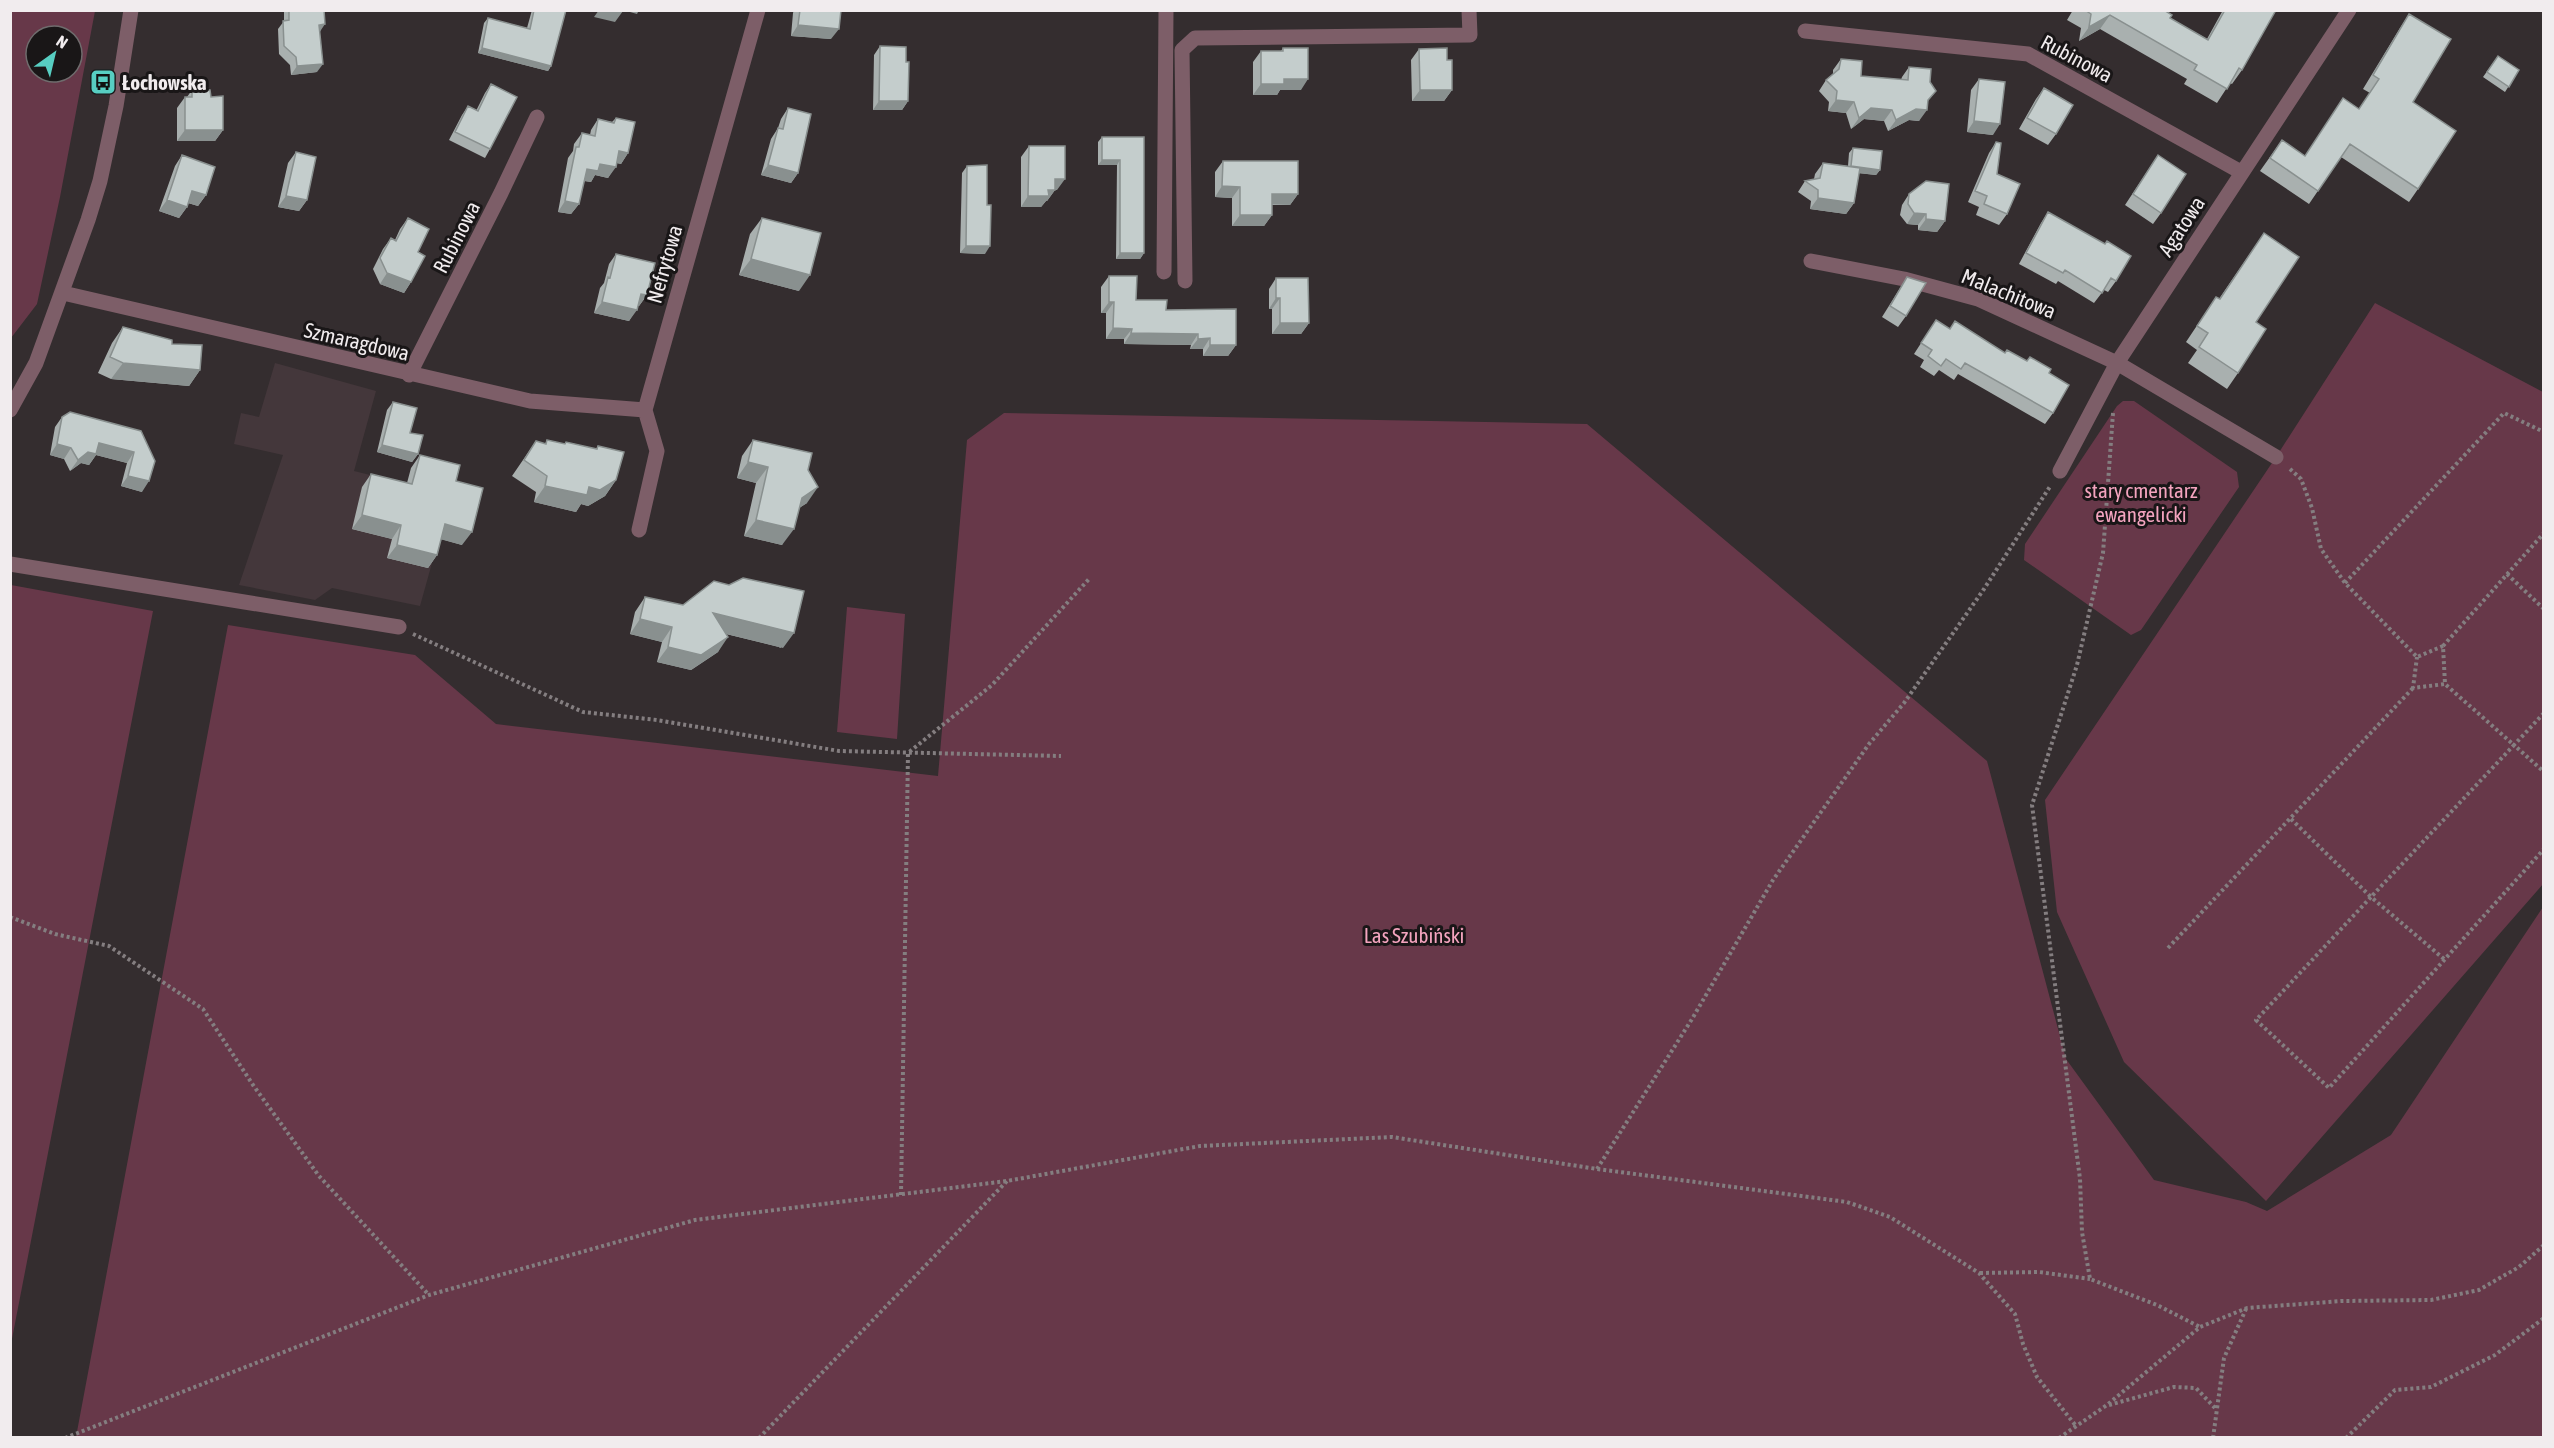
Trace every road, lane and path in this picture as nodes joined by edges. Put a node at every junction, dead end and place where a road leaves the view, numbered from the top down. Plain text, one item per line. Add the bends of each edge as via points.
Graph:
1 (131, 10) edge
2 (758, 10) edge
3 (1166, 10) edge
4 (1470, 10) edge
5 (2349, 10) edge
6 (1805, 31) dead end
7 (537, 117) dead end
8 (2241, 172) junction
9 (1811, 261) dead end
10 (1164, 272) dead end
11 (1185, 281) dead end
12 (63, 293) junction
13 (2117, 363) junction
14 (409, 375) junction
15 (10, 410) edge
16 (645, 410) junction
17 (2114, 410) dead end
18 (2544, 432) edge
19 (2276, 457) joint
20 (2060, 471) joint
21 (639, 530) dead end
22 (2544, 533) edge
23 (10, 564) edge
24 (2507, 574) junction
25 (1089, 579) dead end
26 (2345, 583) junction
27 (2544, 609) edge
28 (399, 627) joint
29 (2443, 646) junction
30 (2417, 657) junction
31 (2445, 684) junction
32 (2413, 688) junction
33 (2544, 712) edge
34 (2514, 745) junction
35 (908, 753) junction
36 (1061, 756) dead end
37 (2544, 772) edge
38 (2291, 819) junction
39 (2544, 849) edge
40 (2372, 897) junction
41 (10, 917) edge
42 (2168, 948) dead end
43 (2445, 959) junction
44 (1598, 1169) junction
45 (1007, 1181) junction
46 (901, 1195) junction
47 (2544, 1245) edge
48 (1979, 1273) junction
49 (2090, 1279) junction
50 (429, 1295) junction
51 (2247, 1308) junction
52 (2544, 1318) edge
53 (2200, 1327) junction
54 (2107, 1405) junction
55 (2216, 1409) junction
56 (2076, 1426) junction
57 (65, 1437) edge
58 (759, 1437) edge
59 (2059, 1437) edge
60 (2213, 1437) edge
61 (2346, 1437) edge

1 - 12 street via 100,181
2 - 16 street, Nefrytowa
3 - 10 street
4 - 11 street via 1470,35 1195,38 1182,50
5 - 8 street, Agatowa
6 - 8 street, Rubinowa via 2028,54
7 - 14 street, Rubinowa
8 - 13 street, Agatowa
9 - 13 street, Malachitowa via 1904,279 1978,299
12 - 14 street, Szmaragdowa
12 - 15 street via 36,363
13 - 19 street, Malachitowa
13 - 20 street, Agatowa
14 - 16 street, Szmaragdowa via 530,401
16 - 21 street via 657,451
17 - 49 path via 2103,553 2077,665 2032,805
18 - 26 path via 2504,413
19 - 26 path via 2301,479 2321,549
20 - 44 path via 1938,656 1869,744 1773,880
22 - 24 path
23 - 28 street
24 - 27 path
24 - 29 path
25 - 35 path via 992,685
26 - 30 path
28 - 35 path via 583,712 657,720 839,751
29 - 30 path
29 - 31 path
30 - 32 path
31 - 32 path
31 - 34 path
32 - 38 path
33 - 34 path
34 - 37 path
34 - 40 path
35 - 36 path
35 - 46 path
38 - 40 path
38 - 42 path
39 - 43 path
40 - 43 path
40 - 43 path via 2256,1020 2329,1088
41 - 50 path via 55,934 109,946 203,1009 320,1176
44 - 45 path via 1392,1137 1200,1146
44 - 48 path via 1847,1203 1890,1217
45 - 46 path
45 - 58 path
46 - 50 path via 694,1220
47 - 51 path via 2519,1268 2479,1290 2431,1300
48 - 49 path via 2039,1272
48 - 56 path via 2015,1314 2037,1377
49 - 53 path
50 - 57 path
51 - 53 path
51 - 55 path via 2224,1358
52 - 61 path via 2495,1355 2431,1386 2395,1390
53 - 54 path
54 - 55 path via 2174,1386 2196,1388
54 - 56 path
55 - 60 path
56 - 59 path

